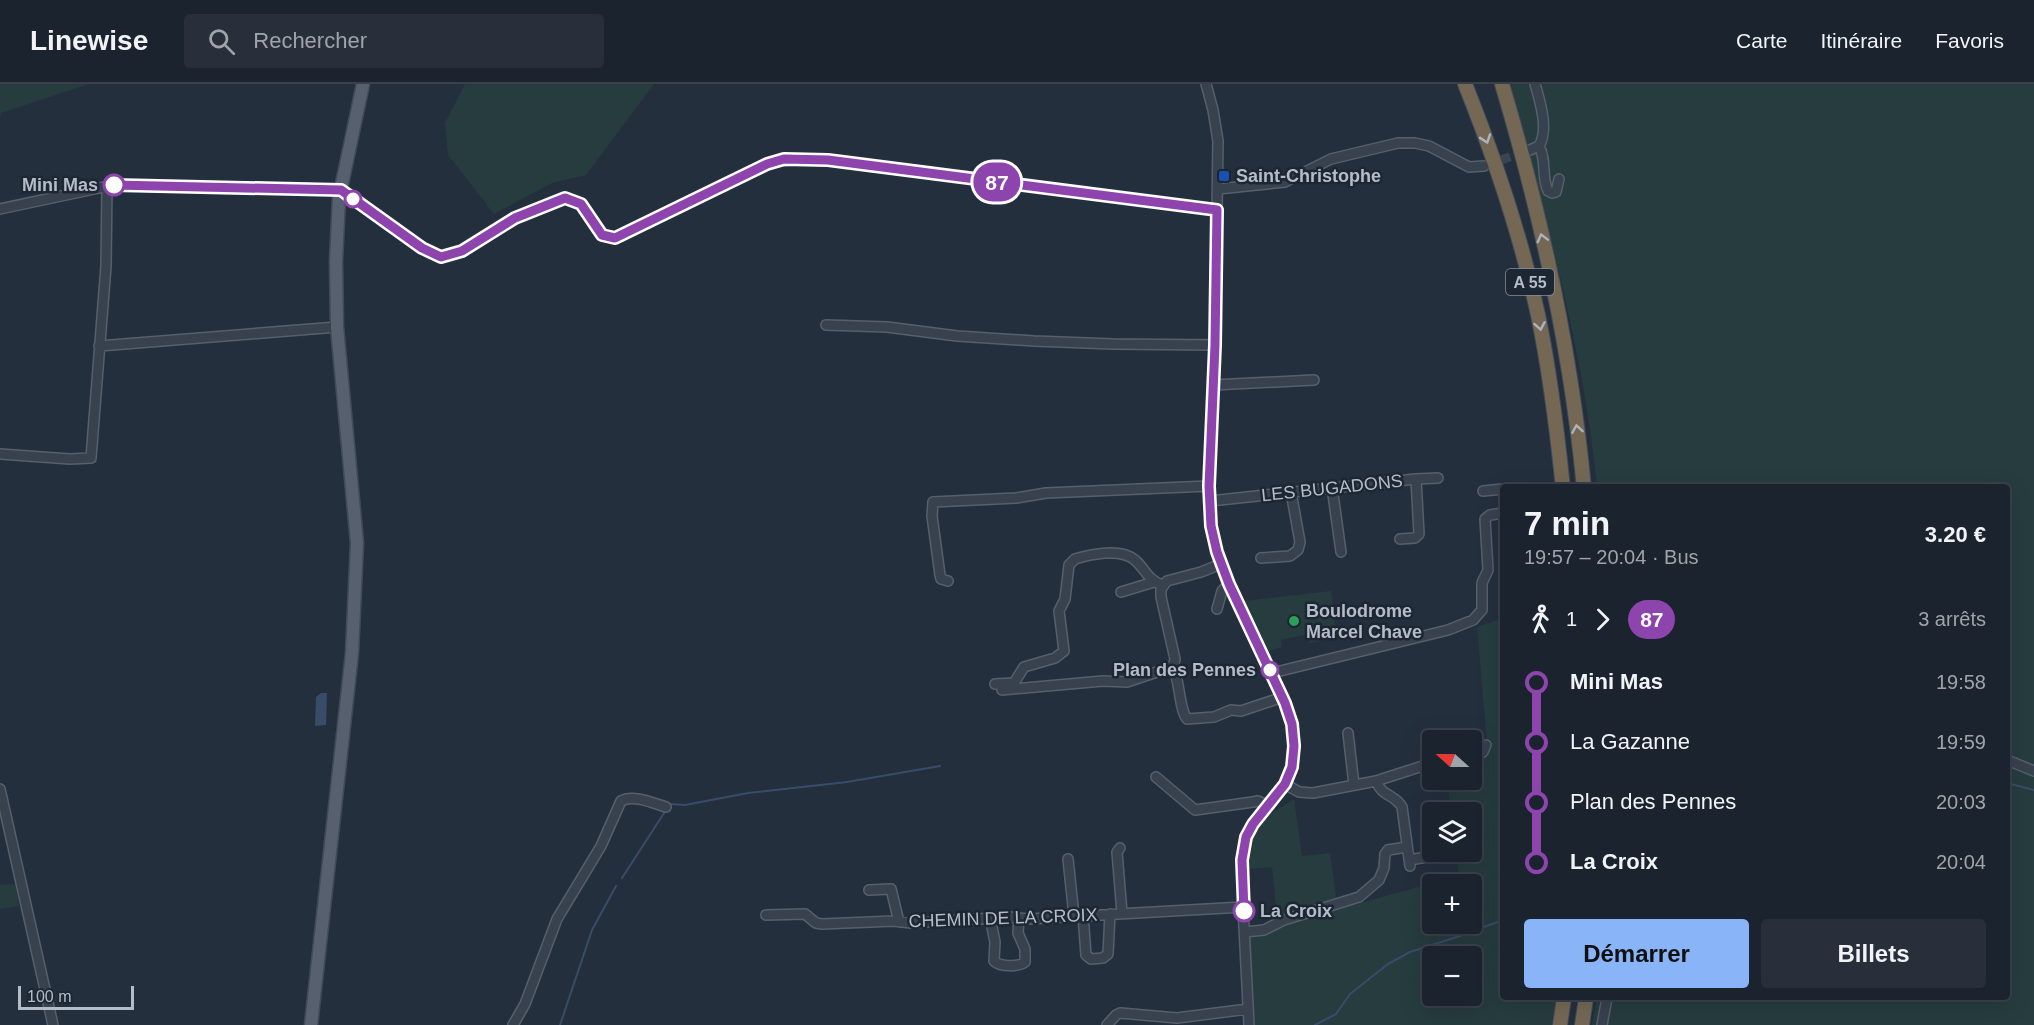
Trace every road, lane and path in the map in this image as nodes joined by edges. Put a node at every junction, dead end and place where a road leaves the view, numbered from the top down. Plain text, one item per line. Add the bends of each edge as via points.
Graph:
1 (363, 84) edge
2 (1206, 84) edge
3 (1466, 84) edge
4 (1502, 84) edge
5 (1535, 84) edge
6 (1484, 166) tunnel mouth
7 (1559, 179) dead end
8 (107, 186) junction
9 (1218, 189) junction
10 (341, 190) junction
11 (0, 209) edge
12 (1217, 210) junction
13 (826, 325) dead end
14 (337, 327) junction
15 (1215, 345) junction
16 (99, 346) junction
17 (1314, 380) dead end
18 (1213, 385) junction
19 (0, 454) edge
20 (1438, 478) dead end
21 (1416, 479) junction
22 (1562, 484) edge
23 (1583, 484) edge
24 (1209, 486) junction
25 (1332, 487) junction
26 (1500, 489) edge
27 (1482, 491) dead end
28 (1294, 492) junction
29 (1210, 501) junction
30 (1500, 513) edge
31 (1400, 540) dead end
32 (1306, 549) dead end
33 (1341, 552) dead end
34 (1261, 558) dead end
35 (1221, 564) junction
36 (948, 581) dead end
37 (1158, 584) junction
38 (1229, 584) junction
39 (1121, 592) dead end
40 (1217, 609) dead end
41 (1173, 666) junction
42 (1272, 673) junction
43 (1282, 697) junction
44 (1348, 733) dead end
45 (1486, 745) dead end
46 (1482, 752) edge
47 (2010, 761) edge
48 (1422, 765) edge
49 (2034, 771) edge
50 (1156, 777) dead end
51 (1376, 781) junction
52 (1285, 784) junction
53 (1354, 784) junction
54 (0, 789) edge
55 (1269, 806) junction
56 (666, 807) dead end
57 (1407, 847) junction
58 (1120, 848) dead end
59 (1422, 858) edge
60 (1068, 860) dead end
61 (869, 890) dead end
62 (1243, 907) junction
63 (1122, 913) junction
64 (1110, 914) junction
65 (766, 915) dead end
66 (1079, 915) junction
67 (990, 917) junction
68 (1019, 918) junction
69 (899, 922) junction
70 (1245, 932) junction
71 (1564, 1000) edge
72 (1586, 1000) edge
73 (1607, 1000) edge
74 (1248, 1009) junction
75 (53, 1025) edge
76 (311, 1025) edge
77 (513, 1025) edge
78 (1107, 1025) edge
79 (1249, 1025) edge
80 (1560, 1025) edge
81 (1582, 1025) edge
82 (1602, 1025) edge

1 - 10 main road
2 - 9 street via 1216,125
3 -> 22 highway, A 55 via 1506,200 1538,316
23 -> 4 highway, A 55 via 1569,375 1548,265
5 - 7 street via 1543,137 1534,148 1544,156 1548,191 1556,192
6 - 9 street via 1469,167 1429,146 1398,143 1331,159 1285,182
8 - 10 street
8 - 11 street
8 - 16 street
9 - 12 street
10 - 12 street via 422,248 441,257 462,251 515,218 565,198 581,204 602,235 615,238 767,164 791,158
10 - 14 main road
12 - 15 street
13 - 15 street via 1034,341
14 - 16 street
14 - 76 main road via 357,543 352,653
15 - 18 street
16 - 19 street via 91,458
17 - 18 street
18 - 24 street
20 - 21 street
21 - 25 street, LES BUGADONS
21 - 31 street, LES BUGADONS via 1419,534
24 - 29 street
24 - 36 street via 933,502 940,575
25 - 28 street, LES BUGADONS
25 - 33 street
26 - 27 street
28 - 29 street, LES BUGADONS
28 - 32 street
28 - 34 street via 1298,550 1290,556
29 - 35 street via 1212,533
30 - 42 street via 1485,519 1488,570 1482,583 1482,610 1473,620 1448,630
35 - 37 street
35 - 38 street
37 - 39 street
37 - 41 street via 1175,659
37 - 41 street via 1129,556 1114,553 1075,559 1069,565 1065,599 1059,611 1062,654 1024,667 1014,683 999,687 1127,682
38 - 40 street via 1222,591
38 - 42 street
41 - 43 street via 1187,720 1240,711
42 - 43 street
43 - 52 street via 1290,717 1294,746
44 - 53 street
45 - 46 street
47 - 49 street
48 - 51 street
50 - 55 street via 1195,810 1253,802
51 - 53 street
51 - 57 street via 1381,791 1401,804
52 - 53 street via 1308,793
52 - 55 street
54 - 75 street
55 - 62 street via 1249,830 1244,844
56 - 77 street via 633,799 621,801 602,846 557,919 525,1004
57 - 59 street via 1410,863
57 - 70 street via 1388,850 1379,880 1353,901 1284,920 1264,930
58 - 63 street via 1117,852
60 - 66 street
61 - 69 street via 891,889
62 - 63 street, CHEMIN DE LA CROIX
62 - 70 street
63 - 64 street, CHEMIN DE LA CROIX
64 - 66 street, CHEMIN DE LA CROIX
64 - 66 street via 1108,952 1103,958 1091,959 1086,955
65 - 69 street, CHEMIN DE LA CROIX via 805,914 822,924
66 - 68 street, CHEMIN DE LA CROIX
67 - 68 street, CHEMIN DE LA CROIX
67 - 68 street via 994,961 1000,965 1025,962 1025,949 1018,933
67 - 69 street, CHEMIN DE LA CROIX
70 - 74 street
71 - 80 highway
72 - 81 highway
73 - 82 street
74 - 78 street via 1177,1017 1120,1013
74 - 79 street

